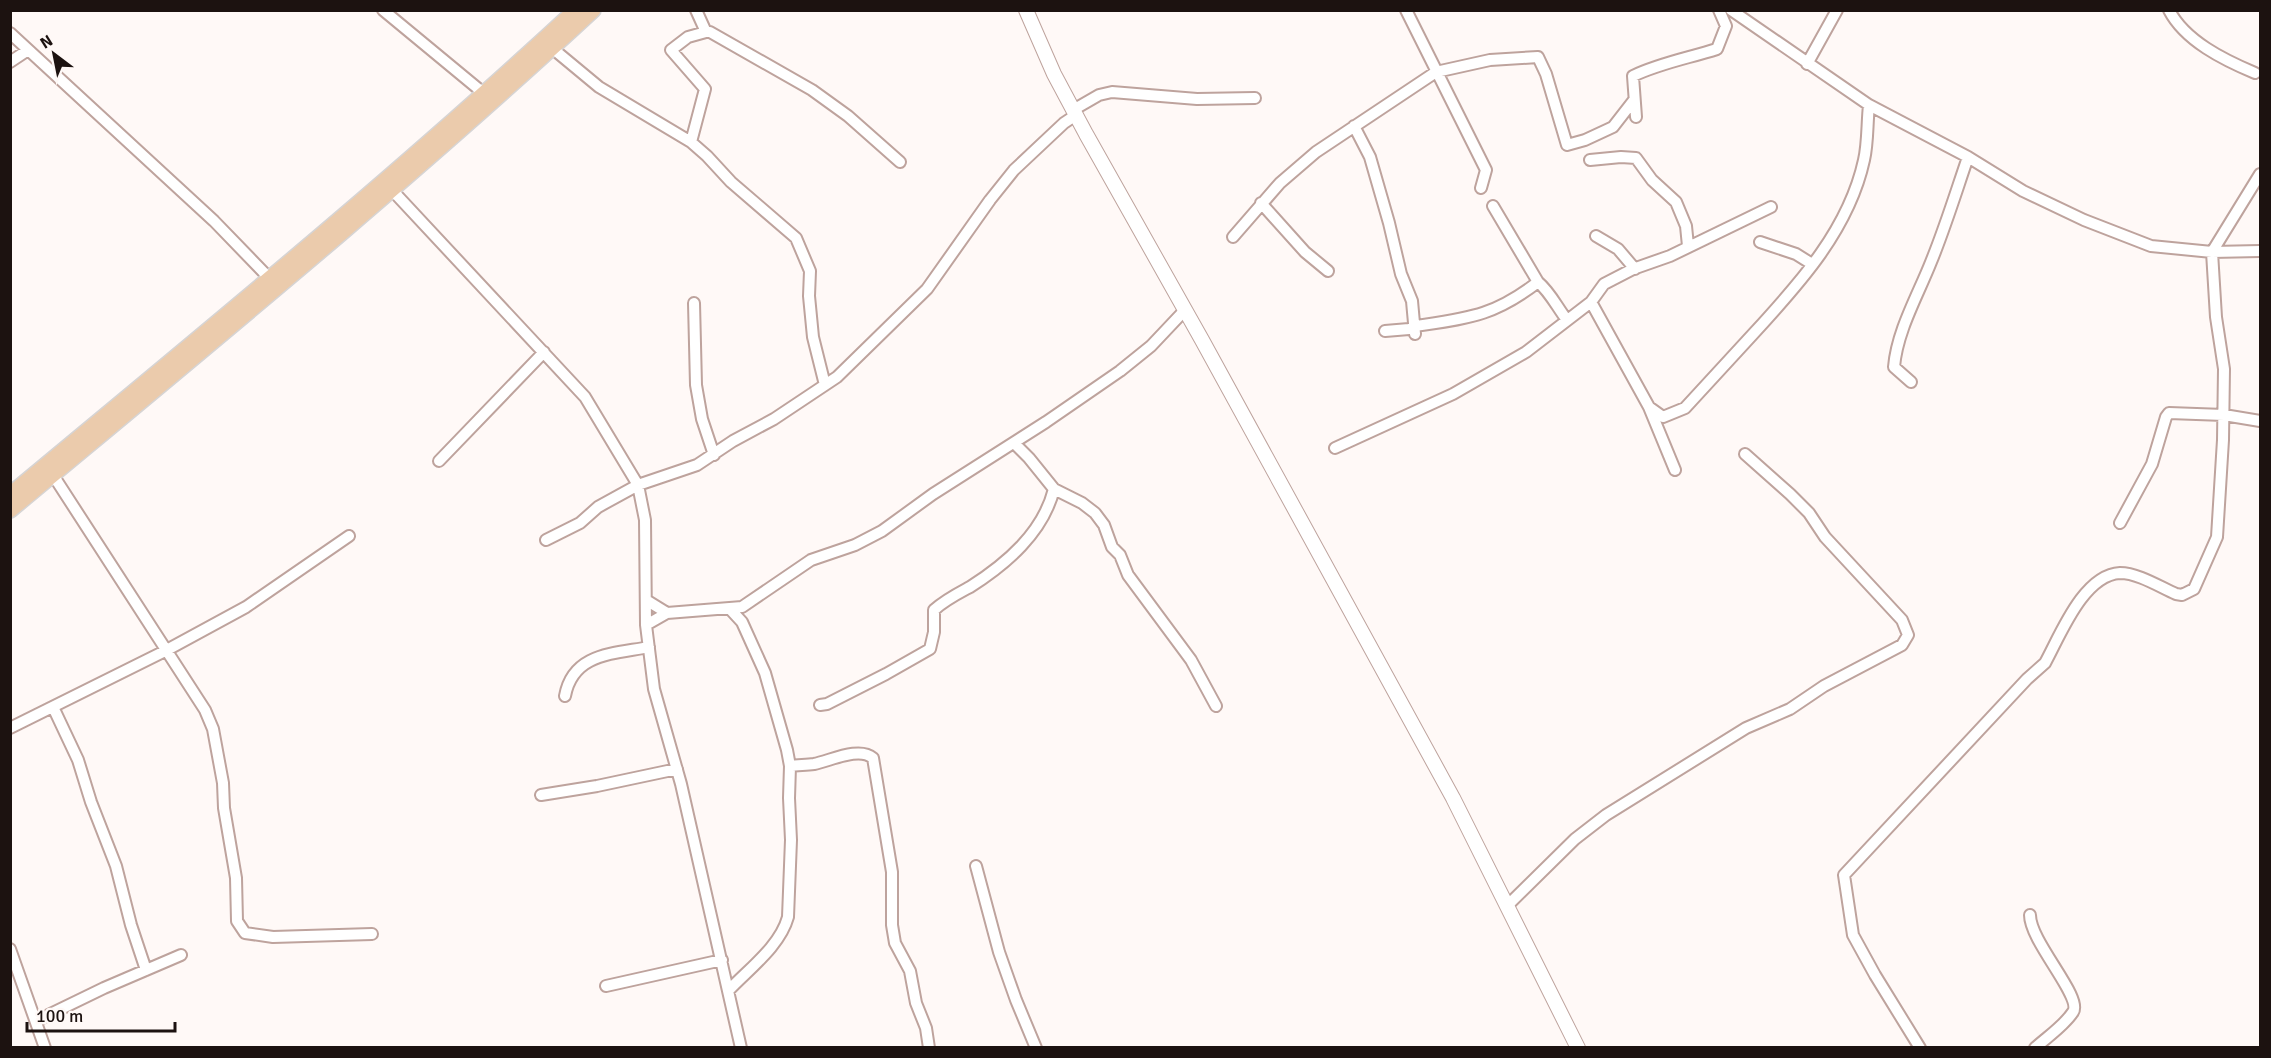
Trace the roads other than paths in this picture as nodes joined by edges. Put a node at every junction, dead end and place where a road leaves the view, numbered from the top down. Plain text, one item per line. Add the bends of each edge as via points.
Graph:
1 (383, 10) edge
2 (576, 10) edge
3 (593, 10) edge
4 (696, 10) edge
5 (1026, 10) edge
6 (1406, 10) edge
7 (1719, 10) edge
8 (1731, 10) edge
9 (1837, 10) edge
10 (2169, 10) edge
11 (706, 32) junction
12 (10, 33) edge
13 (552, 48) junction
14 (28, 50) junction
15 (10, 62) edge
16 (1807, 64) junction
17 (1436, 72) junction
18 (2255, 73) dead end
19 (1255, 98) dead end
20 (489, 99) junction
21 (1634, 100) junction
22 (1869, 105) junction
23 (1075, 112) junction
24 (1635, 117) dead end
25 (1354, 126) junction
26 (691, 142) junction
27 (1968, 157) junction
28 (1590, 160) dead end
29 (900, 162) dead end
30 (2260, 174) edge
31 (1481, 188) dead end
32 (392, 190) junction
33 (1261, 203) junction
34 (1494, 206) dead end
35 (1771, 207) dead end
36 (1596, 236) dead end
37 (1233, 237) dead end
38 (1760, 242) dead end
39 (1688, 246) junction
40 (2260, 251) edge
41 (2212, 252) junction
42 (1812, 264) junction
43 (1635, 269) junction
44 (1328, 271) dead end
45 (1538, 282) junction
46 (274, 283) junction
47 (1591, 302) junction
48 (694, 303) dead end
49 (1185, 309) junction
50 (1567, 321) junction
51 (1415, 330) junction
52 (1385, 331) dead end
53 (544, 352) junction
54 (1911, 382) dead end
55 (825, 385) junction
56 (1649, 406) junction
57 (2224, 415) junction
58 (2260, 421) edge
59 (1014, 442) junction
60 (1335, 448) dead end
61 (1745, 454) dead end
62 (714, 455) junction
63 (439, 461) dead end
64 (1675, 470) dead end
65 (53, 475) junction
66 (638, 485) junction
67 (1054, 489) junction
68 (10, 495) edge
69 (10, 510) edge
70 (2120, 523) dead end
71 (349, 536) dead end
72 (546, 540) dead end
73 (646, 600) junction
74 (743, 605) junction
75 (730, 609) junction
76 (667, 613) junction
77 (742, 622) junction
78 (646, 625) junction
79 (649, 647) junction
80 (165, 651) junction
81 (565, 696) dead end
82 (820, 705) dead end
83 (53, 706) junction
84 (1216, 706) dead end
85 (10, 728) edge
86 (790, 766) junction
87 (677, 769) junction
88 (541, 795) dead end
89 (976, 866) dead end
90 (1507, 906) junction
91 (2030, 915) dead end
92 (372, 934) dead end
93 (10, 949) edge
94 (181, 956) dead end
95 (722, 960) junction
96 (146, 970) junction
97 (606, 986) dead end
98 (729, 990) junction
99 (36, 1021) junction
100 (45, 1047) edge
101 (741, 1047) edge
102 (928, 1047) edge
103 (1036, 1047) edge
104 (1578, 1047) edge
105 (1920, 1047) edge
106 (2035, 1047) edge

1 - 20 street
2 - 20 main road
3 - 13 main road
4 - 11 street
5 - 23 street
6 - 17 street
7 - 21 street via 1726,26 1717,49 1633,75
8 - 16 street
9 - 16 street
10 - 18 street via 2192,39
11 - 26 street via 688,37 671,50 705,89
11 - 29 street via 812,90
12 - 14 street
13 - 20 main road
13 - 26 street via 598,87
14 - 15 street
14 - 46 street via 214,221
16 - 22 street
17 - 21 street via 1490,60 1538,57 1567,145 1613,127
17 - 25 street
17 - 31 street via 1486,170
19 - 23 street via 1197,99 1112,92
20 - 32 main road
20 - 46 main road
21 - 24 street
22 - 27 street
22 - 42 street via 1864,159 1854,193 1836,230
23 - 49 street
23 - 55 street via 1014,170 927,289
25 - 33 street via 1316,152
25 - 51 street via 1370,157 1412,301
26 - 55 street via 796,238 810,271 813,337
27 - 41 street via 2023,191 2151,246
27 - 54 street via 1895,358 1894,367
28 - 39 street via 1636,158 1676,202 1686,226
30 - 41 street
32 - 46 main road
32 - 53 street
33 - 37 street
33 - 44 street via 1305,252
34 - 45 street
35 - 39 street
36 - 43 street via 1618,249
38 - 42 street
39 - 43 street
40 - 41 street
41 - 57 street via 2224,369
42 - 56 street via 1786,299 1685,408 1663,417
43 - 47 street via 1604,284
45 - 50 street via 1548,290
45 - 51 street via 1484,314
46 - 65 main road
46 - 68 main road
47 - 50 street
47 - 56 street
48 - 62 street via 696,385
49 - 59 street via 1151,346 1119,371
49 - 90 street via 1453,798
50 - 60 street via 1526,352 1453,394
51 - 52 street
53 - 63 street
53 - 66 street via 585,397
55 - 62 street
56 - 64 street
57 - 58 street
57 - 70 street via 2167,415 2152,464
57 - 105 street via 2217,537 2194,589 2176,594 2121,573 2105,578 2083,594 2038,670 1844,875 1853,935
59 - 67 street
59 - 74 street via 882,531 811,560
61 - 90 street via 1809,513 1825,537 1902,620 1907,638 1890,654 1832,682 1790,709 1746,728 1606,815 1575,839
62 - 66 street via 685,471
65 - 69 main road
65 - 80 street
66 - 72 street
66 - 73 street via 645,520
67 - 82 street via 1037,528 1013,555 934,610 930,648
67 - 84 street via 1082,503 1104,525 1128,575 1191,660
71 - 80 street via 246,607
73 - 76 street
73 - 78 street
74 - 75 street
74 - 77 street
75 - 76 street
75 - 77 street
76 - 78 street
77 - 86 street via 772,694
78 - 79 street
79 - 81 street via 589,661 572,675
79 - 87 street via 654,689
80 - 83 street
80 - 92 street via 205,710 213,729 241,930 273,937
83 - 85 street
83 - 96 street via 78,760 116,866
86 - 98 street via 786,925
86 - 102 street via 856,754 873,758 892,872 895,943 909,971
87 - 88 street
87 - 95 street
89 - 103 street via 999,952
90 - 104 street
91 - 106 street via 2037,942 2075,1003 2073,1012
93 - 99 street
94 - 96 street
95 - 97 street
95 - 98 street
96 - 99 street
98 - 101 street
99 - 100 street

